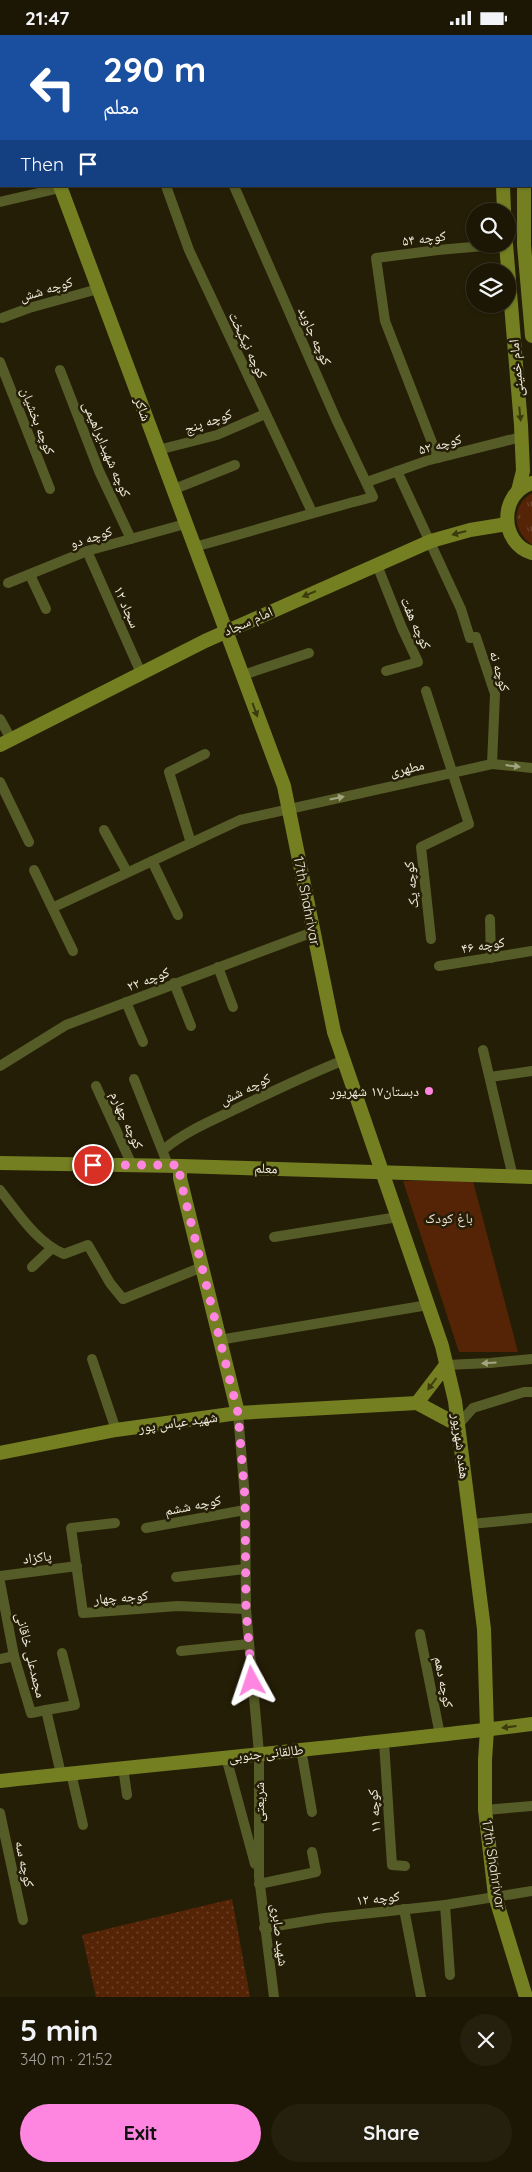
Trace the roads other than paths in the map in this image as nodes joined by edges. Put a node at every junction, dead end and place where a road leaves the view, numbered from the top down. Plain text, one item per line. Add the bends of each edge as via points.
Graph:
1 (60, 187) edge
2 (166, 187) edge
3 (234, 187) edge
4 (503, 187) edge
5 (524, 187) edge
6 (0, 202) edge
7 (504, 203) edge
8 (466, 247) edge
9 (507, 253) edge
10 (98, 289) junction
11 (2, 318) dead end
12 (532, 336) edge
13 (0, 362) edge
14 (60, 370) dead end
15 (265, 414) junction
16 (521, 437) junction
17 (158, 450) junction
18 (438, 458) junction
19 (235, 465) dead end
20 (398, 471) junction
21 (367, 482) junction
22 (532, 483) edge
23 (50, 489) dead end
24 (172, 490) junction
25 (518, 491) junction
26 (312, 512) junction
27 (185, 524) junction
28 (507, 525) junction
29 (131, 539) junction
30 (431, 541) junction
31 (194, 547) junction
32 (87, 551) junction
33 (532, 553) edge
34 (376, 565) junction
35 (30, 575) junction
36 (8, 583) dead end
37 (46, 609) dead end
38 (226, 631) junction
39 (309, 653) dead end
40 (386, 671) dead end
41 (141, 673) junction
42 (243, 675) junction
43 (426, 691) dead end
44 (0, 719) edge
45 (5, 742) edge
46 (204, 754) dead end
47 (492, 764) junction
48 (532, 769) edge
49 (453, 772) junction
50 (0, 782) edge
51 (289, 809) junction
52 (104, 830) dead end
53 (29, 842) dead end
54 (191, 843) junction
55 (152, 861) junction
56 (34, 870) dead end
57 (127, 872) junction
58 (54, 907) junction
59 (178, 915) dead end
60 (490, 919) dead end
61 (313, 932) junction
62 (431, 939) dead end
63 (73, 951) dead end
64 (532, 951) edge
65 (491, 958) junction
66 (439, 965) dead end
67 (218, 967) junction
68 (174, 983) junction
69 (126, 1001) junction
70 (233, 1007) dead end
71 (191, 1026) dead end
72 (143, 1042) dead end
73 (484, 1050) dead end
74 (344, 1060) junction
75 (0, 1066) edge
76 (532, 1071) edge
77 (490, 1077) junction
78 (134, 1079) dead end
79 (96, 1086) dead end
80 (163, 1150) junction
81 (0, 1163) edge
82 (132, 1165) junction
83 (174, 1165) junction
84 (383, 1173) junction
85 (513, 1177) junction
86 (532, 1177) edge
87 (0, 1190) edge
88 (398, 1217) junction
89 (274, 1237) dead end
90 (51, 1249) junction
91 (32, 1267) dead end
92 (202, 1267) junction
93 (428, 1305) junction
94 (220, 1339) junction
95 (92, 1359) dead end
96 (532, 1359) edge
97 (446, 1365) junction
98 (532, 1392) edge
99 (417, 1403) junction
100 (238, 1413) junction
101 (458, 1425) junction
102 (116, 1430) junction
103 (0, 1453) edge
104 (245, 1509) junction
105 (532, 1518) edge
106 (115, 1523) dead end
107 (471, 1524) junction
108 (146, 1528) dead end
109 (77, 1566) junction
110 (245, 1569) junction
111 (0, 1576) edge
112 (176, 1577) dead end
113 (0, 1586) edge
114 (246, 1609) junction
115 (420, 1634) dead end
116 (249, 1645) junction
117 (182, 1651) dead end
118 (62, 1653) dead end
119 (14, 1656) junction
120 (0, 1659) edge
121 (46, 1710) junction
122 (532, 1724) edge
123 (487, 1730) junction
124 (440, 1735) junction
125 (384, 1742) junction
126 (301, 1749) junction
127 (259, 1753) junction
128 (226, 1757) junction
129 (123, 1767) junction
130 (66, 1773) junction
131 (0, 1781) edge
132 (127, 1795) dead end
133 (532, 1806) edge
134 (486, 1810) junction
135 (312, 1812) dead end
136 (0, 1813) edge
137 (83, 1825) dead end
138 (312, 1852) dead end
139 (405, 1866) dead end
140 (259, 1881) junction
141 (532, 1891) edge
142 (495, 1896) junction
143 (445, 1905) junction
144 (404, 1909) junction
145 (23, 1920) dead end
146 (264, 1928) junction
147 (450, 1975) dead end
148 (274, 1997) edge
149 (421, 1997) edge
150 (526, 1997) edge

1 - 6 street
1 - 10 main road, شاکر
2 - 15 street, کوچه نیکبخت via 189,250
3 - 21 street, کوچه جاوید
4 - 7 main road
5 - 12 main road, امام خمینی via 524,245
8 - 18 street, کوچه ۵۴ via 376,258 385,321
9 -> 16 main road, امام خمینی
10 - 11 street, کوچه شش
10 - 17 main road, شاکر
13 - 23 street, کوچه بخشیان
14 - 29 street, کوچه شهیدایراهیمی via 99,471
15 - 17 street, کوچه پنج via 217,435
15 - 26 street, کوچه نیکبخت
16 - 18 street, کوچه ۵۲
16 - 25 main road, امام خمینی via 522,471
17 - 24 main road, شاکر
18 - 20 street, کوچه ۵۲
19 - 24 street
20 - 21 street, کوچه ۵۲
20 - 30 street
21 - 26 street, کوچه جاوید via 373,497
22 - 25 main road
24 - 27 main road, شاکر
25 - 28 main road, امام خمینی via 507,512
26 - 31 street
27 - 29 street, کوچه دو
27 - 31 main road, شاکر
28 -> 30 main road, امام سجاد via 470,530
28 - 33 main road via 518,545
29 - 32 street, کوچه دو
30 - 34 main road, امام سجاد
30 - 47 street, کوچه نه via 470,638 476,637 495,695
31 - 38 main road, شاکر
32 - 35 street, کوچه دو
32 - 41 street, سجاد ۱۲
34 -> 38 main road, امام سجاد
34 - 40 street, کوچه هفت via 418,662
35 - 36 street, کوچه دو
35 - 37 street
38 - 41 main road, امام سجاد
38 - 42 main road, 17th Shahrivar
39 - 42 street
41 - 45 main road, امام سجاد
42 -> 51 main road, 17th Shahrivar via 284,786
43 - 49 street
44 - 45 street
46 - 54 street via 169,772
47 -> 48 street, مطهری
47 - 49 street, مطهری
51 -> 49 street, مطهری
49 - 62 street, کوچه یک via 469,824 421,847
50 - 53 street
51 - 54 street, مطهری via 240,820
51 - 61 main road, 17th Shahrivar
52 - 57 street
54 - 55 street, مطهری
55 - 57 street, مطهری
55 - 59 street
56 - 58 street
57 - 58 street, مطهری
58 - 63 street
60 - 65 street
61 - 67 street, کوچه ۲۲
61 - 74 main road, 17th Shahrivar via 334,1032
64 - 65 street, کوچه ۴۶
65 - 66 street, کوچه ۴۶
67 - 68 street, کوچه ۲۲
67 - 70 street
68 - 69 street, کوچه ۲۲
68 - 71 street
69 - 72 street
69 - 75 street, کوچه ۲۲ via 66,1025
73 - 77 street
74 - 80 street, کوچه شش via 216,1118 173,1141
74 - 84 main road, 17th Shahrivar
76 - 77 street
77 - 85 street
78 - 80 street
79 - 82 street, کوچه چهارم
80 - 83 street
81 - 82 main road, معلم
82 - 83 main road, معلم
83 - 84 main road, معلم
83 - 92 main road, شریعتی
84 - 85 main road, معلم
84 - 88 main road, هفده شهریور
85 - 86 main road, معلم
87 - 90 street
88 - 89 street
88 - 93 main road, هفده شهریور
90 - 91 street
90 - 92 street via 64,1254 88,1245 123,1299
92 - 94 main road, شریعتی
93 - 94 street
93 - 97 main road, هفده شهریور
94 - 100 main road, شریعتی
95 - 102 street
96 -> 97 street
97 -> 99 main road
97 - 101 main road, هفده شهریور
98 - 101 street via 473,1408
99 - 100 main road, شهید عباس پور
99 - 101 main road
100 - 102 main road, شهید عباس پور
100 - 104 street, شریعتی
101 - 107 main road, هفده شهریور
102 - 103 main road, شهید عباس پور
104 - 108 street, کوچه ششم
104 - 110 street, شریعتی
105 - 107 street
106 - 109 street, کوجه چهار via 71,1528
107 - 123 main road, هفده شهریور via 484,1629
109 - 111 street, پاکزاد
109 - 114 street, کوجه چهار via 83,1613 178,1606
110 - 112 street
110 - 114 street, شریعتی
113 - 119 street, مجمدعلی خاقانی
114 - 116 street, شریعتی
115 - 124 street, کوچه دهم
116 - 117 street
116 - 127 street, شریعتی
118 - 121 street via 75,1705
119 - 120 street
119 - 121 street, مجمدعلی خاقانی via 31,1713
121 - 130 street, مجمدعلی خاقانی
122 -> 123 main road, طالقانی جنوبی
123 - 124 main road, طالقانی جنوبی
123 - 134 main road, 17th Shahrivar
124 - 125 main road, طالقانی جنوبی
125 - 126 main road, طالقانی جنوبی
125 - 139 street, کوچه ۱۱ via 392,1865
126 - 127 main road, طالقانی جنوبی
126 - 135 street
127 - 128 main road, طالقانی جنوبی
127 - 140 street, شریعتی
128 - 129 main road, طالقانی جنوبی
128 - 140 street
129 - 130 main road, طالقانی جنوبی
129 - 132 street
130 - 131 main road, طالقانی جنوبی
130 - 137 street
133 - 134 street
134 - 142 main road, 17th Shahrivar
136 - 145 street, کوچه سه
138 - 140 street via 316,1872
140 - 146 street, شهید صابری
141 - 142 street, کوچه ۱۲
142 - 143 street, کوچه ۱۲
142 - 150 main road, 17th Shahrivar
143 - 144 street, کوچه ۱۲
143 - 147 street
144 - 146 street, کوچه ۱۲
144 - 149 street
146 - 148 street, شهید صابری

